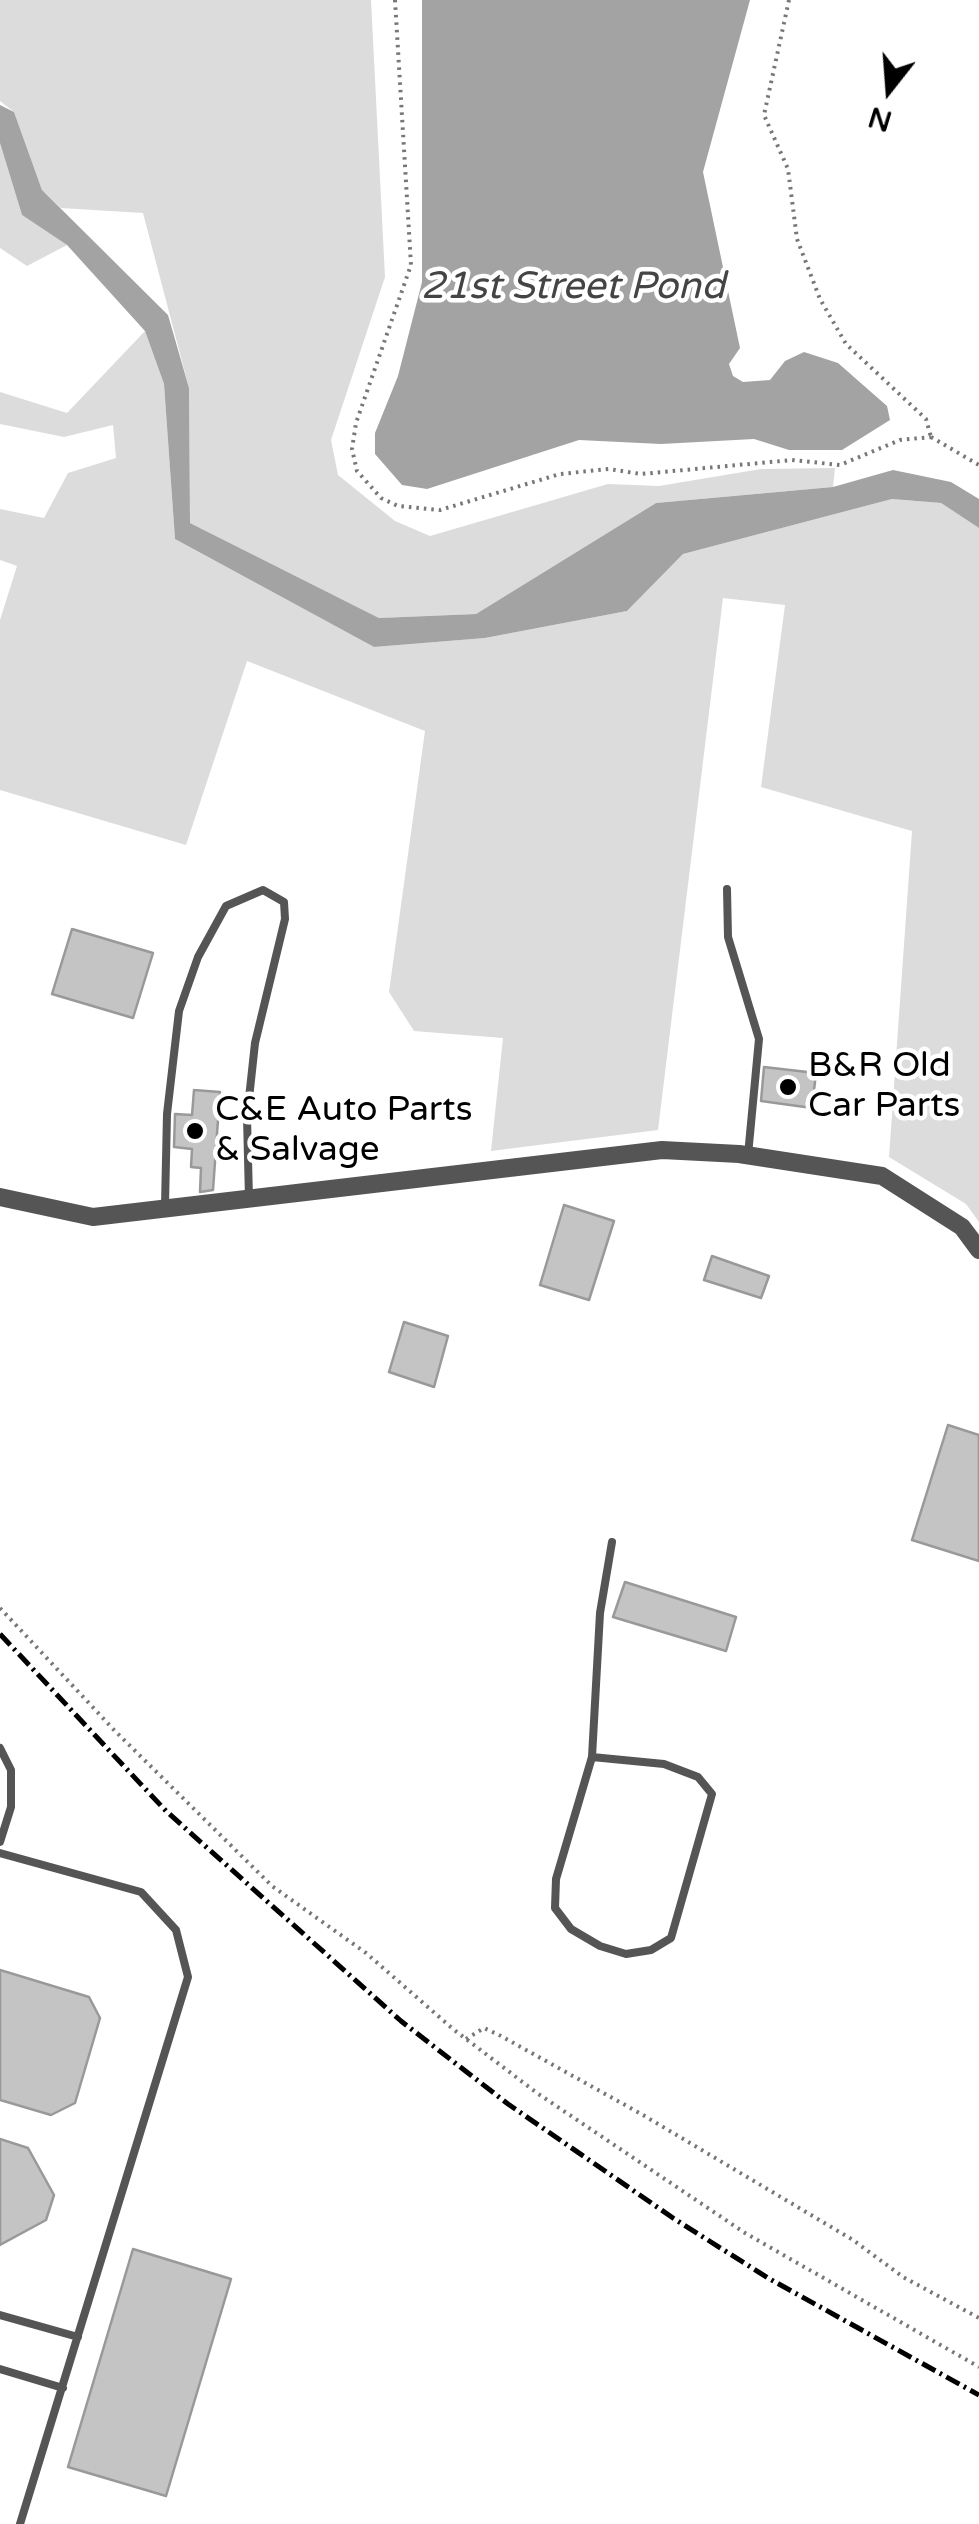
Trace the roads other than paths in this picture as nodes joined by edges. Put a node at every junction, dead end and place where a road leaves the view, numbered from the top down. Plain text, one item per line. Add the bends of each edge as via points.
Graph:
1 (728, 889) dead end
2 (748, 1156) junction
3 (0, 1198) edge
4 (249, 1199) junction
5 (164, 1209) junction
6 (979, 1250) edge
7 (612, 1542) dead end
8 (0, 1748) edge
9 (592, 1757) junction
10 (0, 1842) edge
11 (0, 1853) edge
12 (0, 2315) edge
13 (78, 2337) junction
14 (0, 2369) edge
15 (63, 2388) junction
16 (20, 2524) edge

1 - 2 lane via 728,937 759,1038
2 - 4 street via 662,1150
2 - 6 street via 882,1176 962,1227
3 - 5 street via 93,1217
4 - 5 street
4 - 5 lane via 246,1117 286,919 284,902 263,890 226,906 198,956 179,1011
7 - 9 lane via 600,1612
8 - 10 lane via 10,1770 12,1807
9 - 9 lane via 556,1879 556,1908 571,1929 600,1946 626,1954 651,1950 671,1938 712,1794 698,1778 664,1764
11 - 13 lane via 141,1892 176,1930 188,1977
12 - 13 lane
13 - 15 lane
14 - 15 lane
15 - 16 lane

